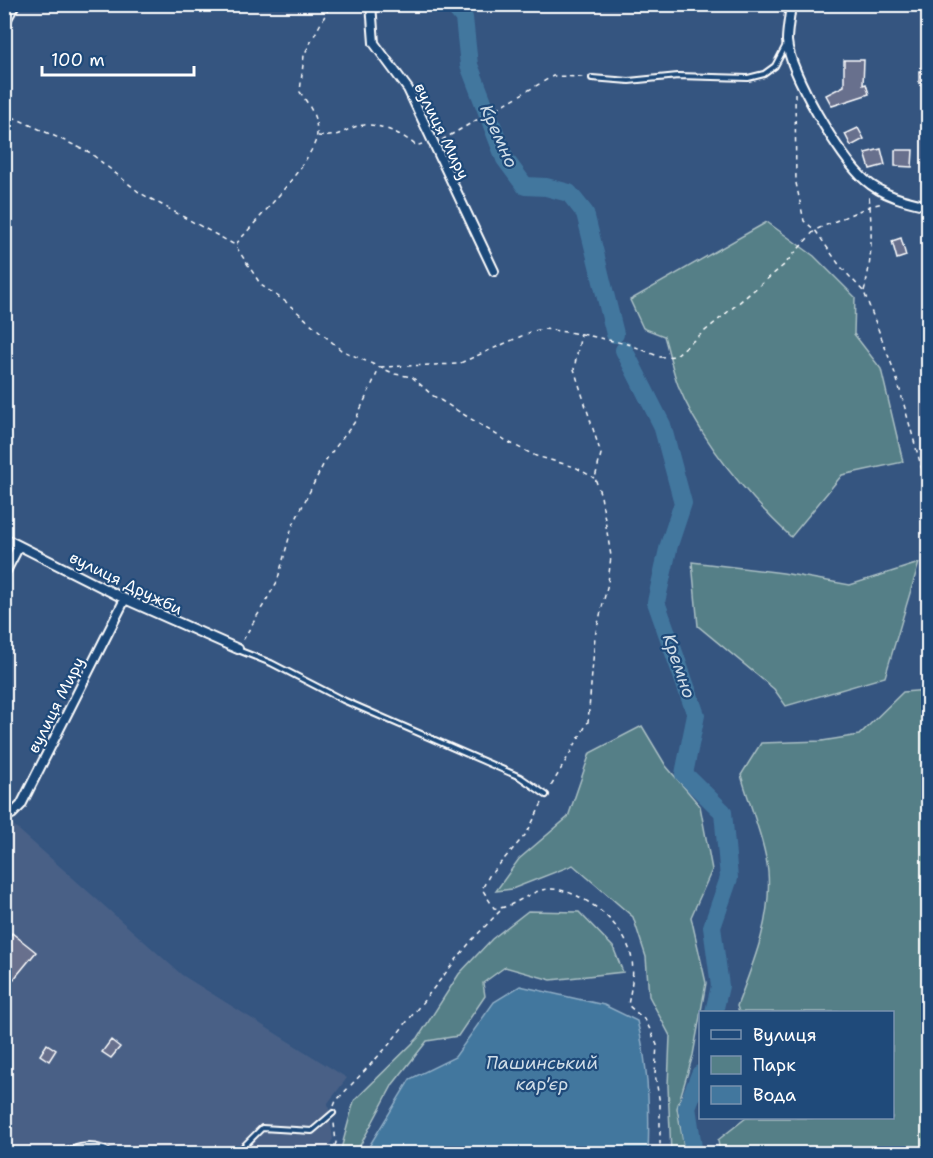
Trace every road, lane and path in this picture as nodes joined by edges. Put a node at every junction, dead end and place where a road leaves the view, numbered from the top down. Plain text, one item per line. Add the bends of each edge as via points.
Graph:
1 (15, 4) edge
2 (331, 4) edge
3 (371, 4) edge
4 (791, 4) edge
5 (4, 24) edge
6 (787, 41) junction
7 (592, 78) joint
8 (795, 93) dead end
9 (4, 113) edge
10 (317, 136) junction
11 (433, 141) junction
12 (901, 200) junction
13 (870, 206) junction
14 (928, 206) edge
15 (815, 230) junction
16 (235, 245) junction
17 (494, 271) dead end
18 (864, 292) junction
19 (581, 334) junction
20 (380, 367) junction
21 (595, 478) junction
22 (928, 490) edge
23 (4, 538) edge
24 (19, 546) junction
25 (4, 574) edge
26 (125, 598) junction
27 (238, 649) junction
28 (546, 795) junction
29 (4, 816) edge
30 (502, 909) junction
31 (333, 1113) junction
32 (4, 1144) edge
33 (11, 1154) edge
34 (59, 1154) edge
35 (113, 1154) edge
36 (236, 1154) edge
37 (331, 1154) edge
38 (660, 1154) edge

1 - 5 street
2 - 10 path via 304,55 300,92 314,113
3 - 11 street, вулиця Миру via 374,43 408,89
4 - 6 street
6 - 7 lane via 775,66 748,78
6 - 12 street via 795,74 847,159 864,179
7 - 11 path via 554,75 463,129
8 - 15 path via 796,183 804,221
9 - 16 path via 89,152 140,193
10 - 11 path via 335,138 364,125 393,131 416,146
10 - 16 path via 303,165
11 - 17 street, вулиця Миру
12 - 13 path
12 - 14 street
13 - 15 path
13 - 18 path via 873,235
15 - 18 path
15 - 19 path via 784,265 675,356 660,357 631,345
16 - 20 path via 261,285 341,350
18 - 22 path via 896,376
19 - 20 path via 544,329 458,364
19 - 21 path via 574,369 601,454
20 - 21 path via 412,377 432,395 536,456 575,467
20 - 27 path via 354,423 325,461 292,527 277,582
21 - 28 path via 610,556 608,583 595,636 588,722
23 - 24 street, вулиця Дружби
24 - 25 street
24 - 26 street, вулиця Дружби
26 - 27 street, вулиця Дружби
26 - 29 street, вулиця Миру via 21,805
27 - 28 lane via 343,700 520,777
28 - 30 path via 527,833 482,889 494,908
30 - 31 path via 471,941 387,1047 336,1101
30 - 38 path via 522,897 550,889 588,900 612,922 631,954 633,980 628,1005 646,1021 657,1046
31 - 36 lane via 312,1131 262,1128
31 - 37 path via 336,1143
32 - 33 lane
34 - 35 lane via 80,1145

